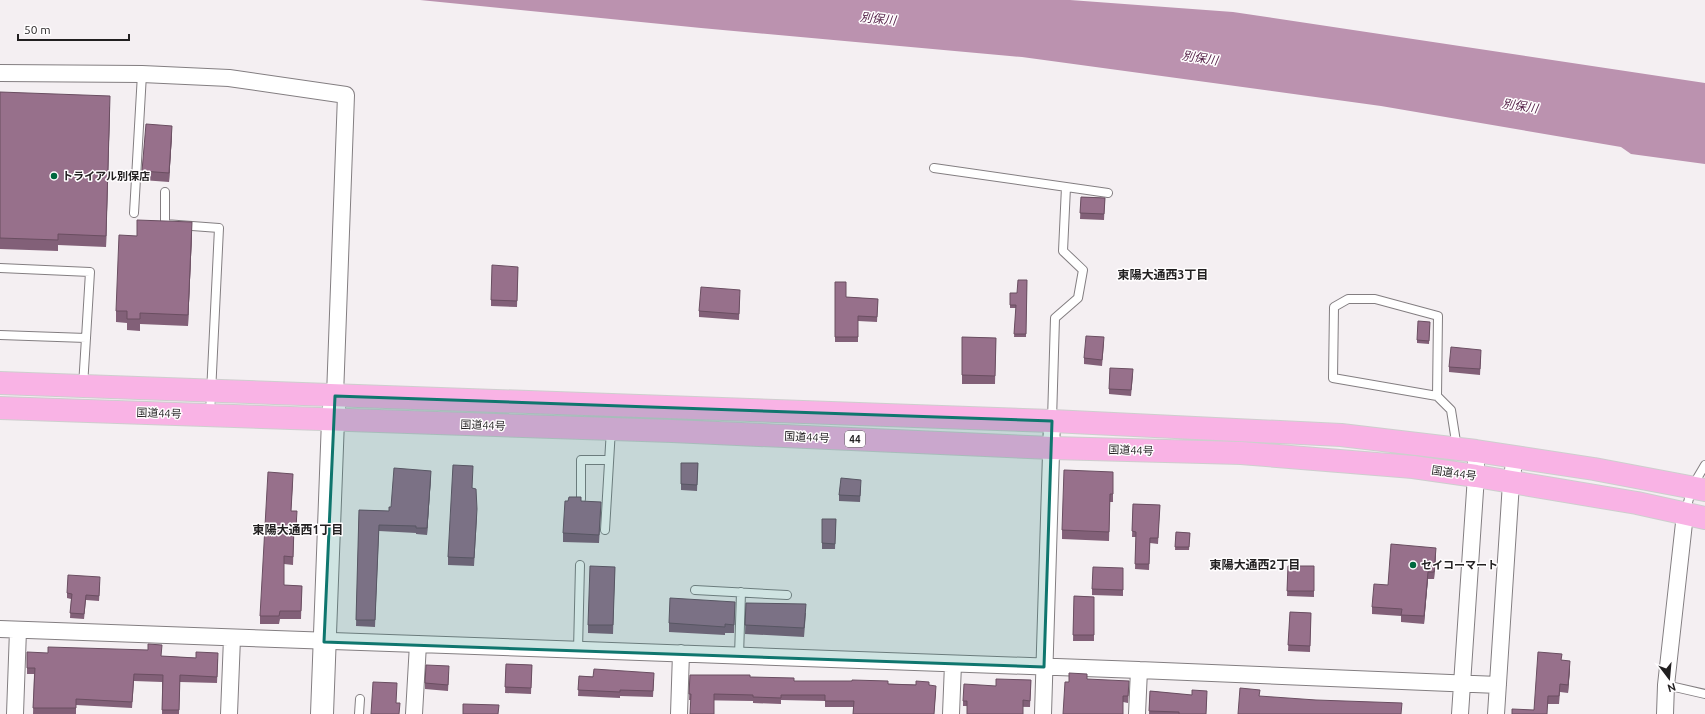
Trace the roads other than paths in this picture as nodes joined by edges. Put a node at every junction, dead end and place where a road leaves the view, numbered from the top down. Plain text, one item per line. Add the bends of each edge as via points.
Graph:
1 (0, 73) edge
2 (142, 74) junction
3 (934, 168) dead end
4 (1066, 187) junction
5 (165, 192) dead end
6 (1108, 194) dead end
7 (134, 213) dead end
8 (0, 268) edge
9 (0, 335) edge
10 (86, 338) junction
11 (0, 383) edge
12 (83, 386) junction
13 (212, 391) junction
14 (335, 396) junction
15 (1436, 396) junction
16 (0, 408) edge
17 (210, 415) junction
18 (333, 420) junction
19 (1052, 421) junction
20 (611, 429) junction
21 (1052, 448) junction
22 (1467, 450) junction
23 (1515, 458) junction
24 (609, 460) junction
25 (1705, 465) edge
26 (1476, 476) junction
27 (1511, 483) junction
28 (1698, 489) edge
29 (580, 498) edge
30 (1695, 516) edge
31 (605, 530) dead end
32 (580, 565) dead end
33 (695, 590) dead end
34 (741, 592) junction
35 (787, 595) dead end
36 (0, 629) edge
37 (18, 630) junction
38 (232, 638) junction
39 (324, 642) junction
40 (418, 644) junction
41 (578, 650) junction
42 (681, 653) junction
43 (739, 656) junction
44 (953, 664) junction
45 (1044, 667) junction
46 (1139, 670) junction
47 (1461, 683) junction
48 (1498, 685) junction
49 (1666, 685) junction
50 (1705, 694) edge
51 (360, 699) dead end
52 (15, 714) edge
53 (229, 714) edge
54 (322, 714) edge
55 (359, 714) edge
56 (414, 714) edge
57 (679, 714) edge
58 (951, 714) edge
59 (1043, 714) edge
60 (1137, 714) edge
61 (1460, 714) edge
62 (1496, 714) edge
63 (1665, 714) edge

1 - 2 street
2 - 7 lane
2 - 14 street via 229,78 346,95
3 - 4 lane
4 - 6 lane
4 - 19 lane via 1063,251 1083,270 1078,298 1055,318
5 - 13 lane via 165,224 219,228
8 - 10 lane via 90,272
9 - 10 lane
10 - 12 lane
11 - 12 highway
12 - 13 highway
13 - 14 highway
13 - 17 lane
14 - 18 street
14 - 19 highway
15 - 15 lane via 1333,378 1334,307 1348,299 1375,299 1438,316
15 - 22 lane via 1451,410
16 - 17 highway, 国道44号 / 44
17 - 18 highway, 国道44号 / 44
18 - 20 highway, 国道44号 / 44
18 - 39 street
19 - 21 street
19 - 22 highway via 1341,435
20 - 21 highway, 国道44号 / 44
20 - 24 lane
21 - 26 highway, 国道44号 / 44 via 1242,453 1413,467
21 - 45 street
22 - 23 highway
22 - 26 street
23 - 27 street
23 - 28 highway via 1594,469
24 - 29 lane via 581,460
24 - 31 lane
25 - 28 lane
26 - 27 highway, 国道44号 / 44
26 - 47 street
27 - 30 highway, 国道44号 / 44 via 1637,503
27 - 48 street
28 - 30 lane
30 - 49 street
32 - 41 lane
33 - 34 lane
34 - 35 lane
34 - 43 lane
36 - 37 street
37 - 38 street
37 - 52 street
38 - 39 street
38 - 53 street
39 - 40 street
39 - 54 street
40 - 41 street
40 - 56 street
41 - 42 street
42 - 43 street
42 - 57 street
43 - 44 street
44 - 45 street
44 - 58 street
45 - 46 street
45 - 59 street
46 - 47 street
46 - 60 street
47 - 48 street
47 - 61 street
48 - 62 street
49 - 50 lane
49 - 63 street
51 - 55 lane

